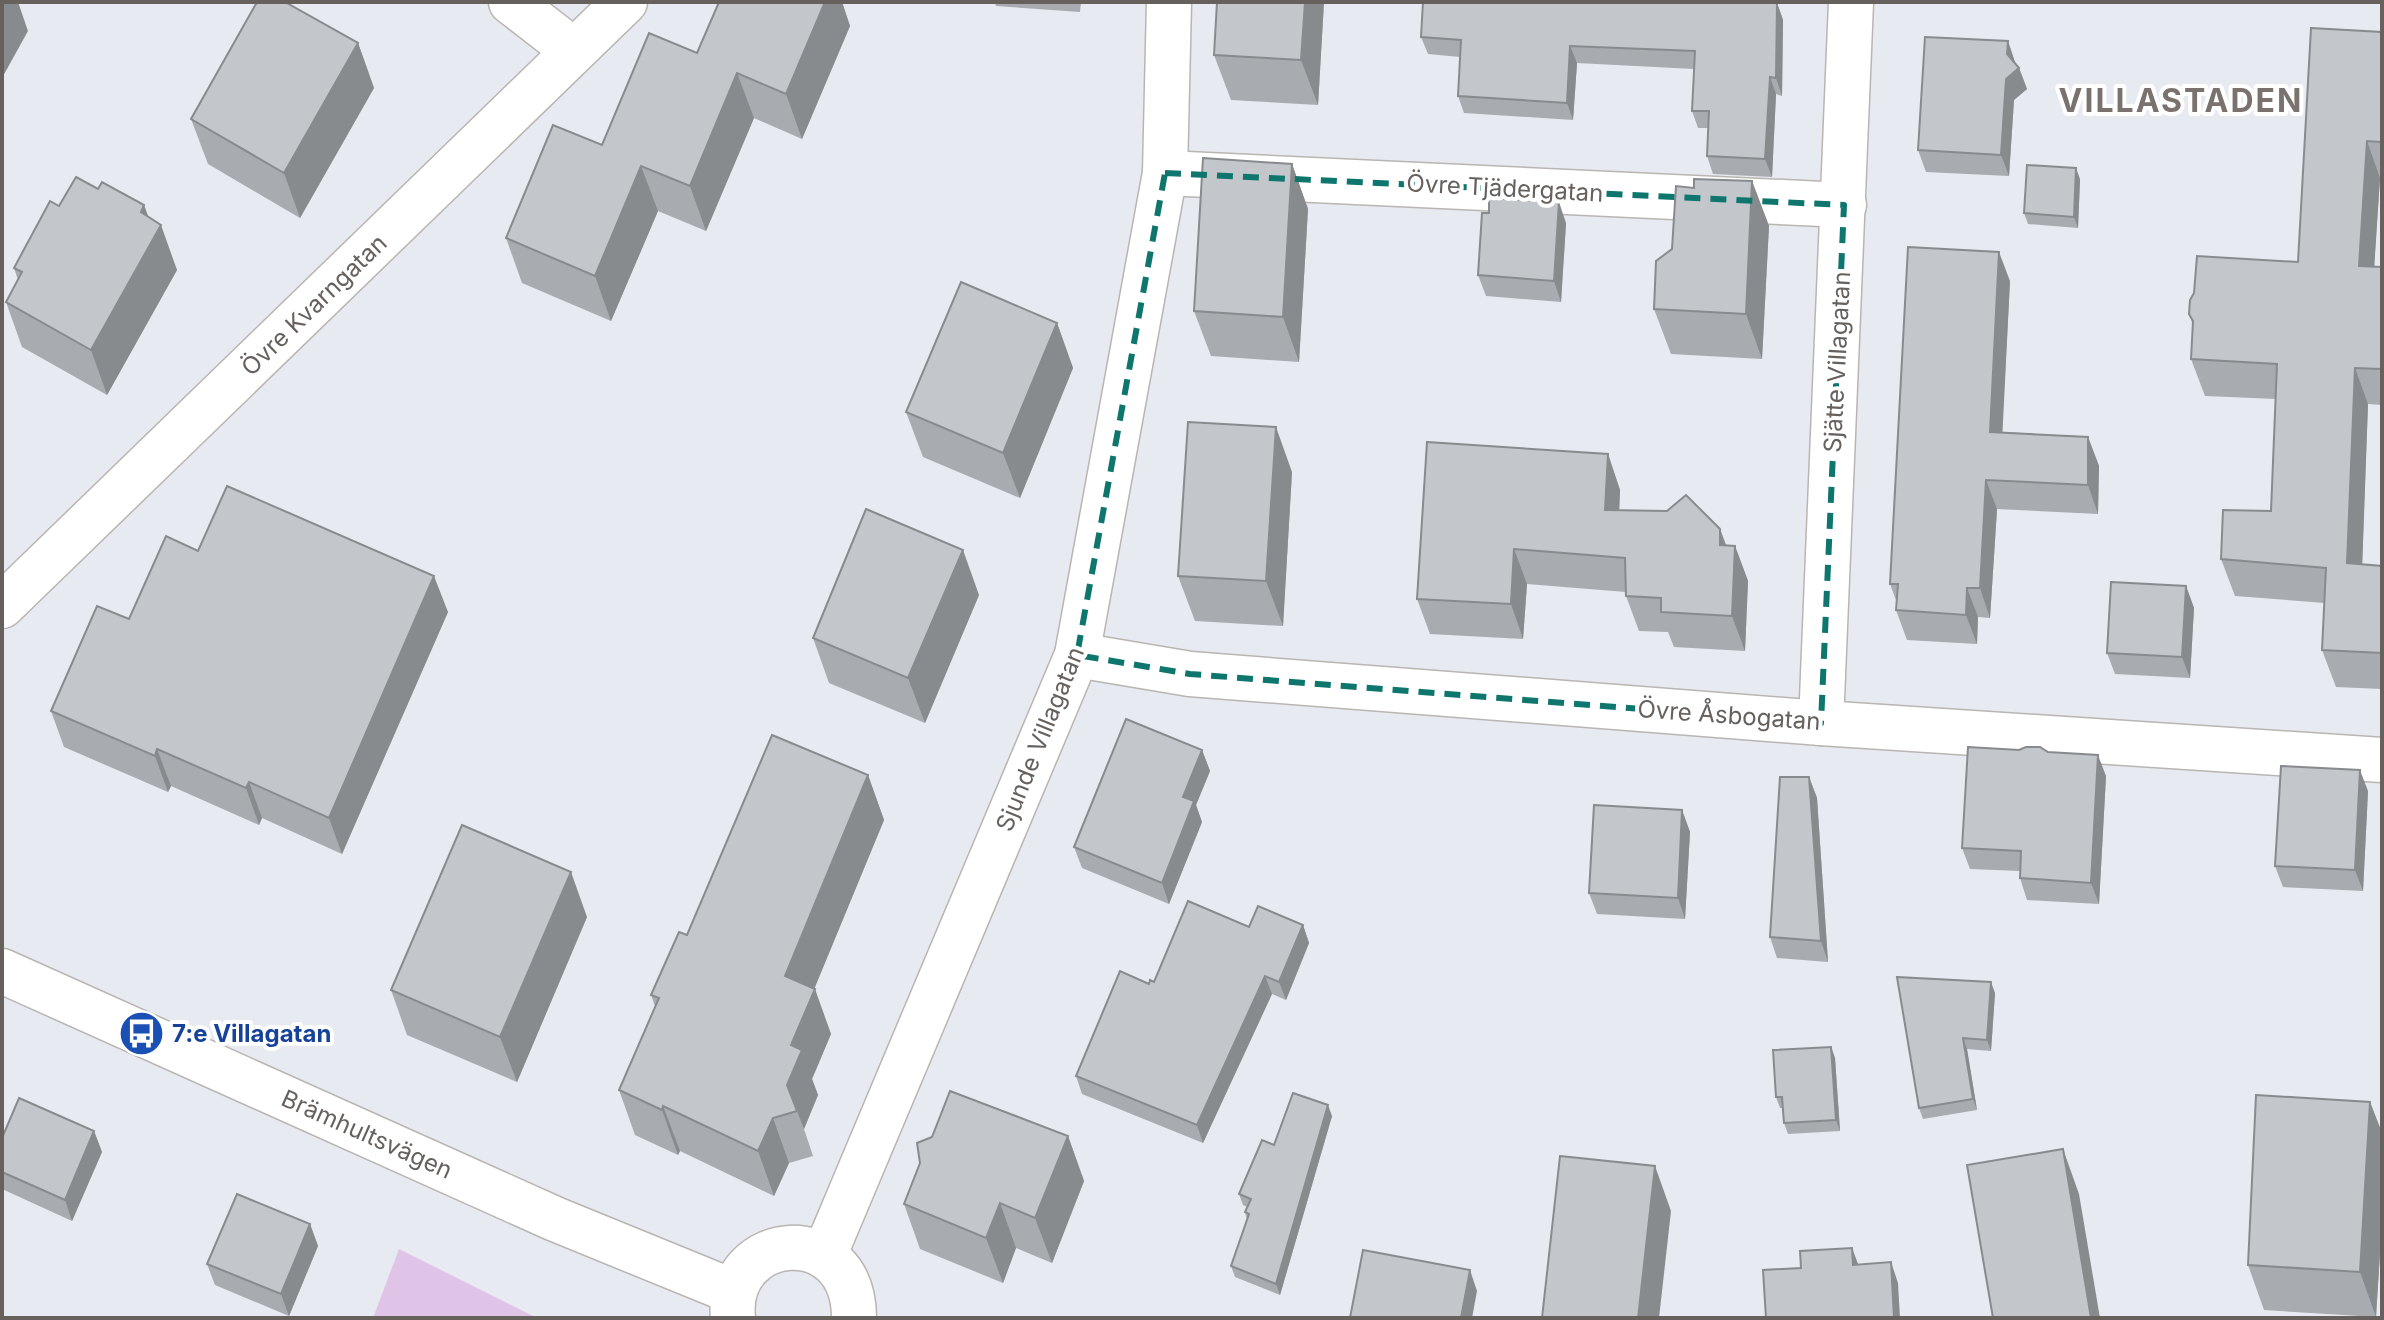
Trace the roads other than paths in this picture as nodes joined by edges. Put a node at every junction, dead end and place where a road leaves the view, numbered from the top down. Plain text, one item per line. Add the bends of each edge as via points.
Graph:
1 (511, 2) edge
2 (625, 2) edge
3 (1169, 2) edge
4 (1851, 2) edge
5 (573, 50) junction
6 (1165, 173) junction
7 (1844, 205) junction
8 (2, 606) edge
9 (1077, 655) junction
10 (1821, 723) junction
11 (2382, 760) edge
12 (2, 971) edge
13 (824, 1256) junction
14 (734, 1305) edge
15 (854, 1318) edge

1 - 5 street
2 - 5 street, Övre Kvarngatan
3 - 6 street, Sjunde Villagatan
4 - 7 street, Sjätte Villagatan
5 - 8 street, Övre Kvarngatan
6 - 7 street, Övre Tjädergatan
6 - 9 street, Sjunde Villagatan
7 - 10 street, Sjätte Villagatan
9 - 10 street, Övre Åsbogatan via 1190,674
9 - 13 street, Sjunde Villagatan
10 - 11 street, Övre Åsbogatan
12 - 14 street, Brämhultsvägen
13 - 14 street, Brämhultsvägen via 806,1248 770,1252 742,1275
13 - 15 street via 849,1282

